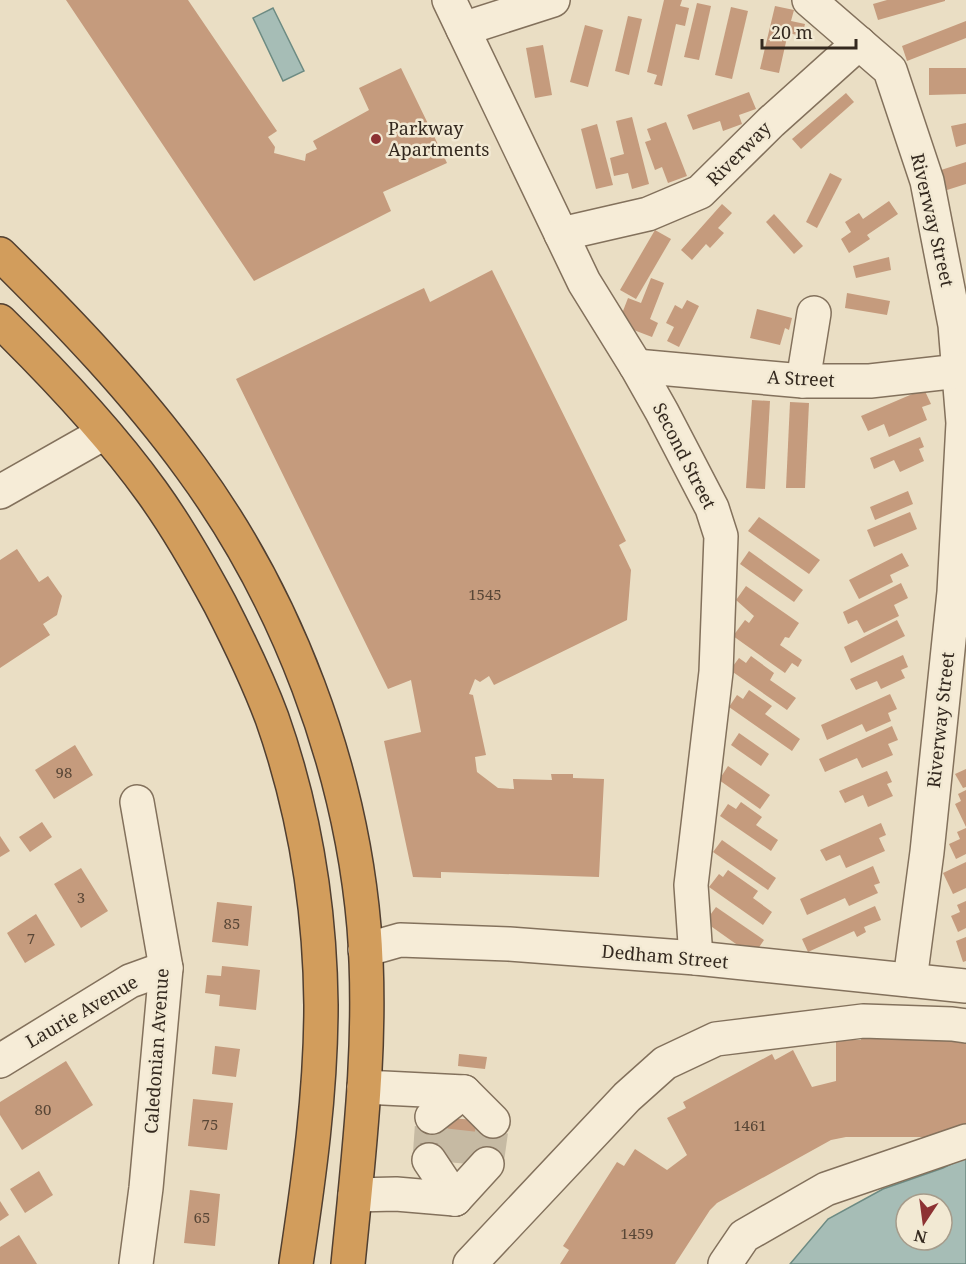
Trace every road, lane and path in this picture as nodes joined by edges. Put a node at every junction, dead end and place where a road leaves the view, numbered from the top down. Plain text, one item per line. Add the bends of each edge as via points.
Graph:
1 (449, 0) edge
2 (554, 0) edge
3 (809, 0) edge
4 (463, 29) junction
5 (859, 43) junction
6 (561, 234) junction
7 (0, 254) edge
8 (814, 313) dead end
9 (0, 321) edge
10 (636, 366) junction
11 (963, 370) edge
12 (803, 381) junction
13 (104, 433) junction
14 (0, 492) edge
15 (137, 802) dead end
16 (365, 950) junction
17 (696, 958) junction
18 (166, 968) junction
19 (910, 980) junction
20 (966, 986) edge
21 (966, 1026) edge
22 (0, 1061) edge
23 (364, 1087) junction
24 (463, 1113) dead end
25 (966, 1141) edge
26 (355, 1195) junction
27 (455, 1199) junction
28 (136, 1264) edge
29 (296, 1264) edge
30 (348, 1264) edge
31 (470, 1264) edge
32 (725, 1264) edge

1 - 4 street, Second Street
2 - 4 street
3 - 5 street, Riverway Street
4 - 6 street, Second Street
5 - 6 street, Riverway via 700,192 648,214
5 - 11 street, Riverway Street via 890,70 927,181
6 - 10 street, Second Street via 584,282
7 - 16 highway via 155,421 221,512 253,567 301,669 332,756 353,847
8 - 12 street
9 - 13 highway
10 - 12 street, A Street
10 - 17 street, Second Street via 712,508 722,536 716,672 691,885
11 - 12 street, A Street via 870,381
11 - 19 street, Riverway Street via 954,592
13 - 14 street
13 - 29 highway via 170,517 212,590 264,698 295,798 316,919 321,1004 315,1123
15 - 18 street, Caledonian Avenue
16 - 17 street, Dedham Street via 400,940
16 - 23 highway
17 - 19 street, Dedham Street
18 - 22 street, Laurie Avenue via 130,981
18 - 28 street, Caledonian Avenue
19 - 20 street, Dedham Street
21 - 31 street via 863,1021 716,1039 665,1063 627,1097
23 - 24 street
23 - 26 highway
25 - 32 street via 826,1189 744,1236
26 - 27 street
26 - 30 highway
27 - 27 street via 458,1162

